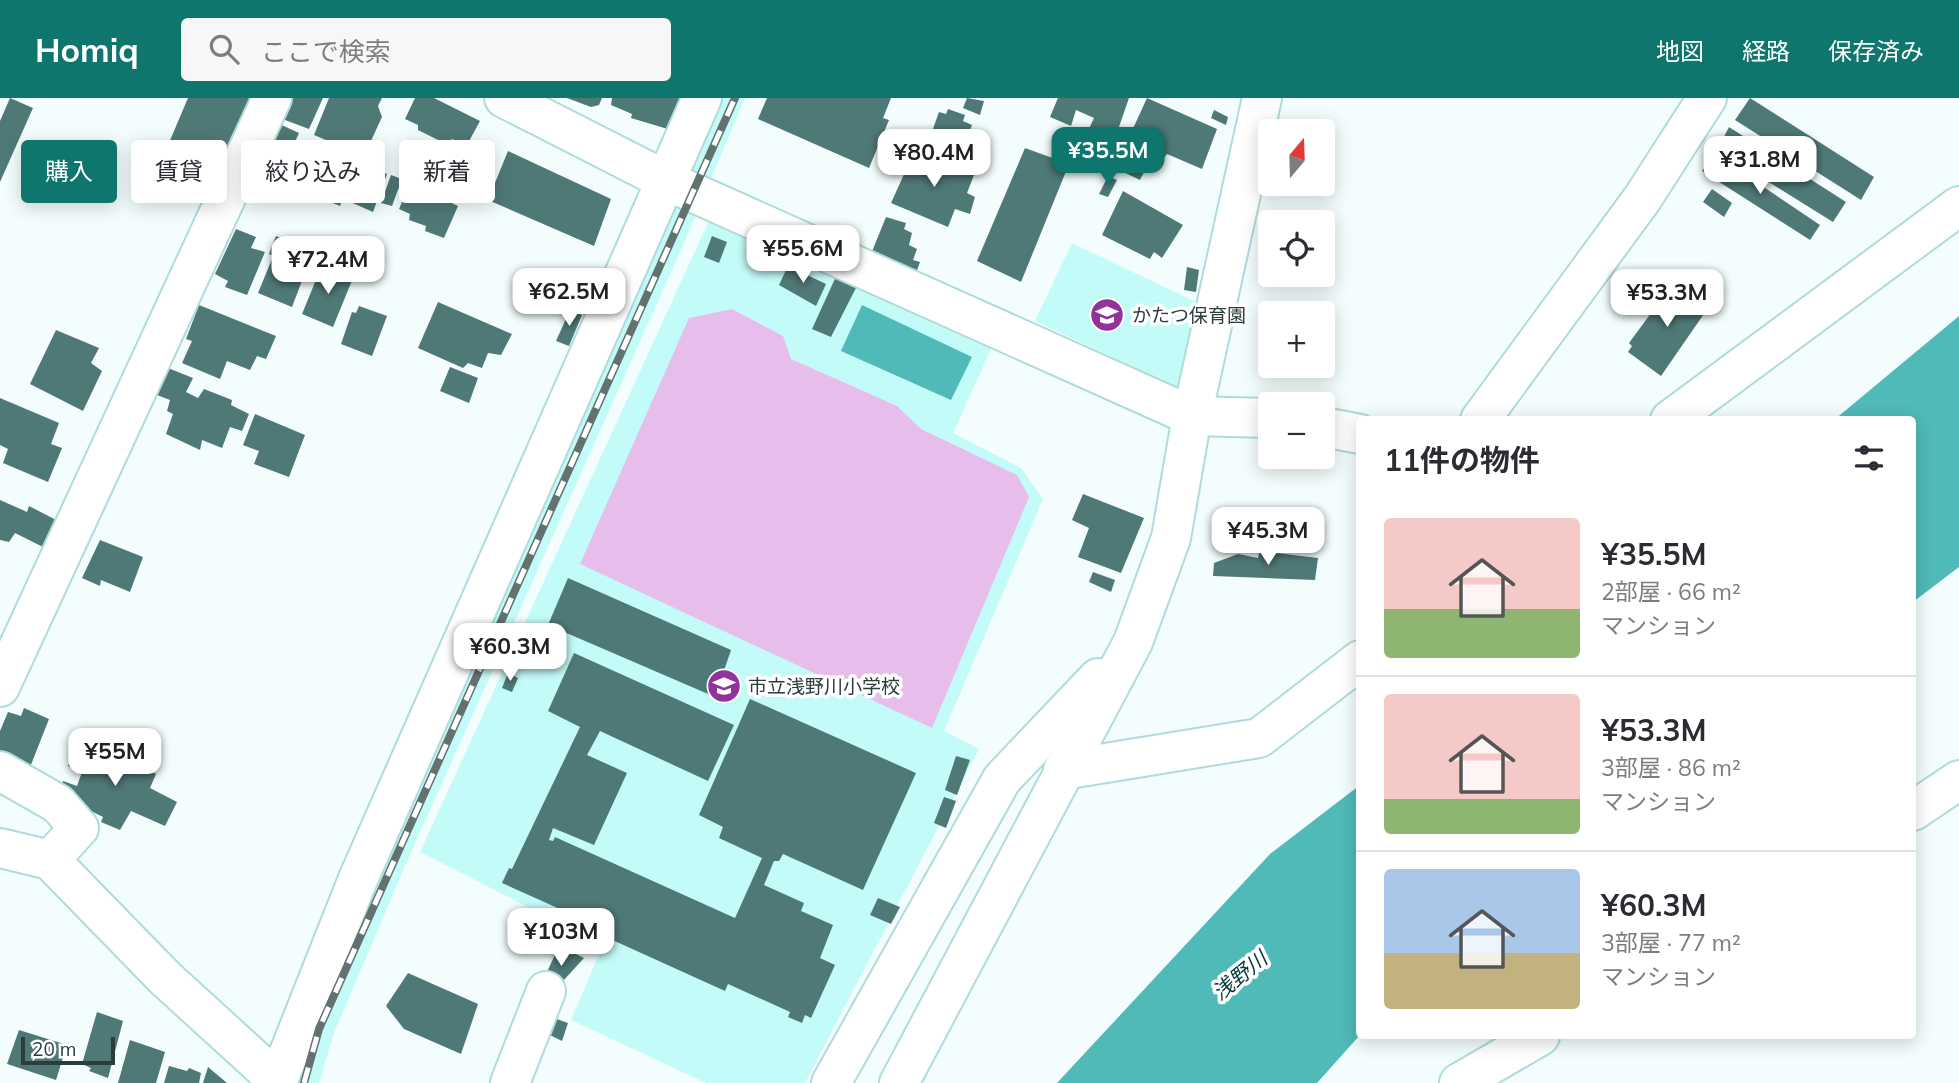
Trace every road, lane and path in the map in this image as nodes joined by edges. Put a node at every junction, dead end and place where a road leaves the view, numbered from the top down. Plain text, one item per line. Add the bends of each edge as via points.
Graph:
1 (272, 98) edge
2 (504, 98) edge
3 (702, 98) edge
4 (1262, 98) edge
5 (1707, 98) edge
6 (665, 180) junction
7 (1959, 206) edge
8 (1192, 416) junction
9 (1483, 416) edge
10 (1675, 416) edge
11 (1258, 418) edge
12 (1335, 429) edge
13 (1356, 433) edge
14 (1132, 642) junction
15 (1356, 663) edge
16 (0, 687) edge
17 (1063, 770) junction
18 (0, 771) edge
19 (1959, 780) edge
20 (1916, 809) edge
21 (0, 848) edge
22 (50, 860) junction
23 (546, 990) dead end
24 (1535, 1039) edge
25 (277, 1082) edge
26 (510, 1083) edge
27 (831, 1083) edge
28 (899, 1083) edge
29 (1459, 1083) edge

1 - 16 street
2 - 6 street
3 - 6 street
4 - 8 street
5 - 9 street via 1642,199
6 - 8 street
6 - 25 street via 358,879
7 - 10 street
8 - 11 street
8 - 14 street via 1171,538
12 - 13 street
14 - 17 street
14 - 27 street via 1003,779
15 - 17 street via 1259,738
17 - 28 street
18 - 22 street via 58,804 79,828
19 - 20 street
21 - 22 street
22 - 25 street via 165,978
23 - 26 street
24 - 29 street

